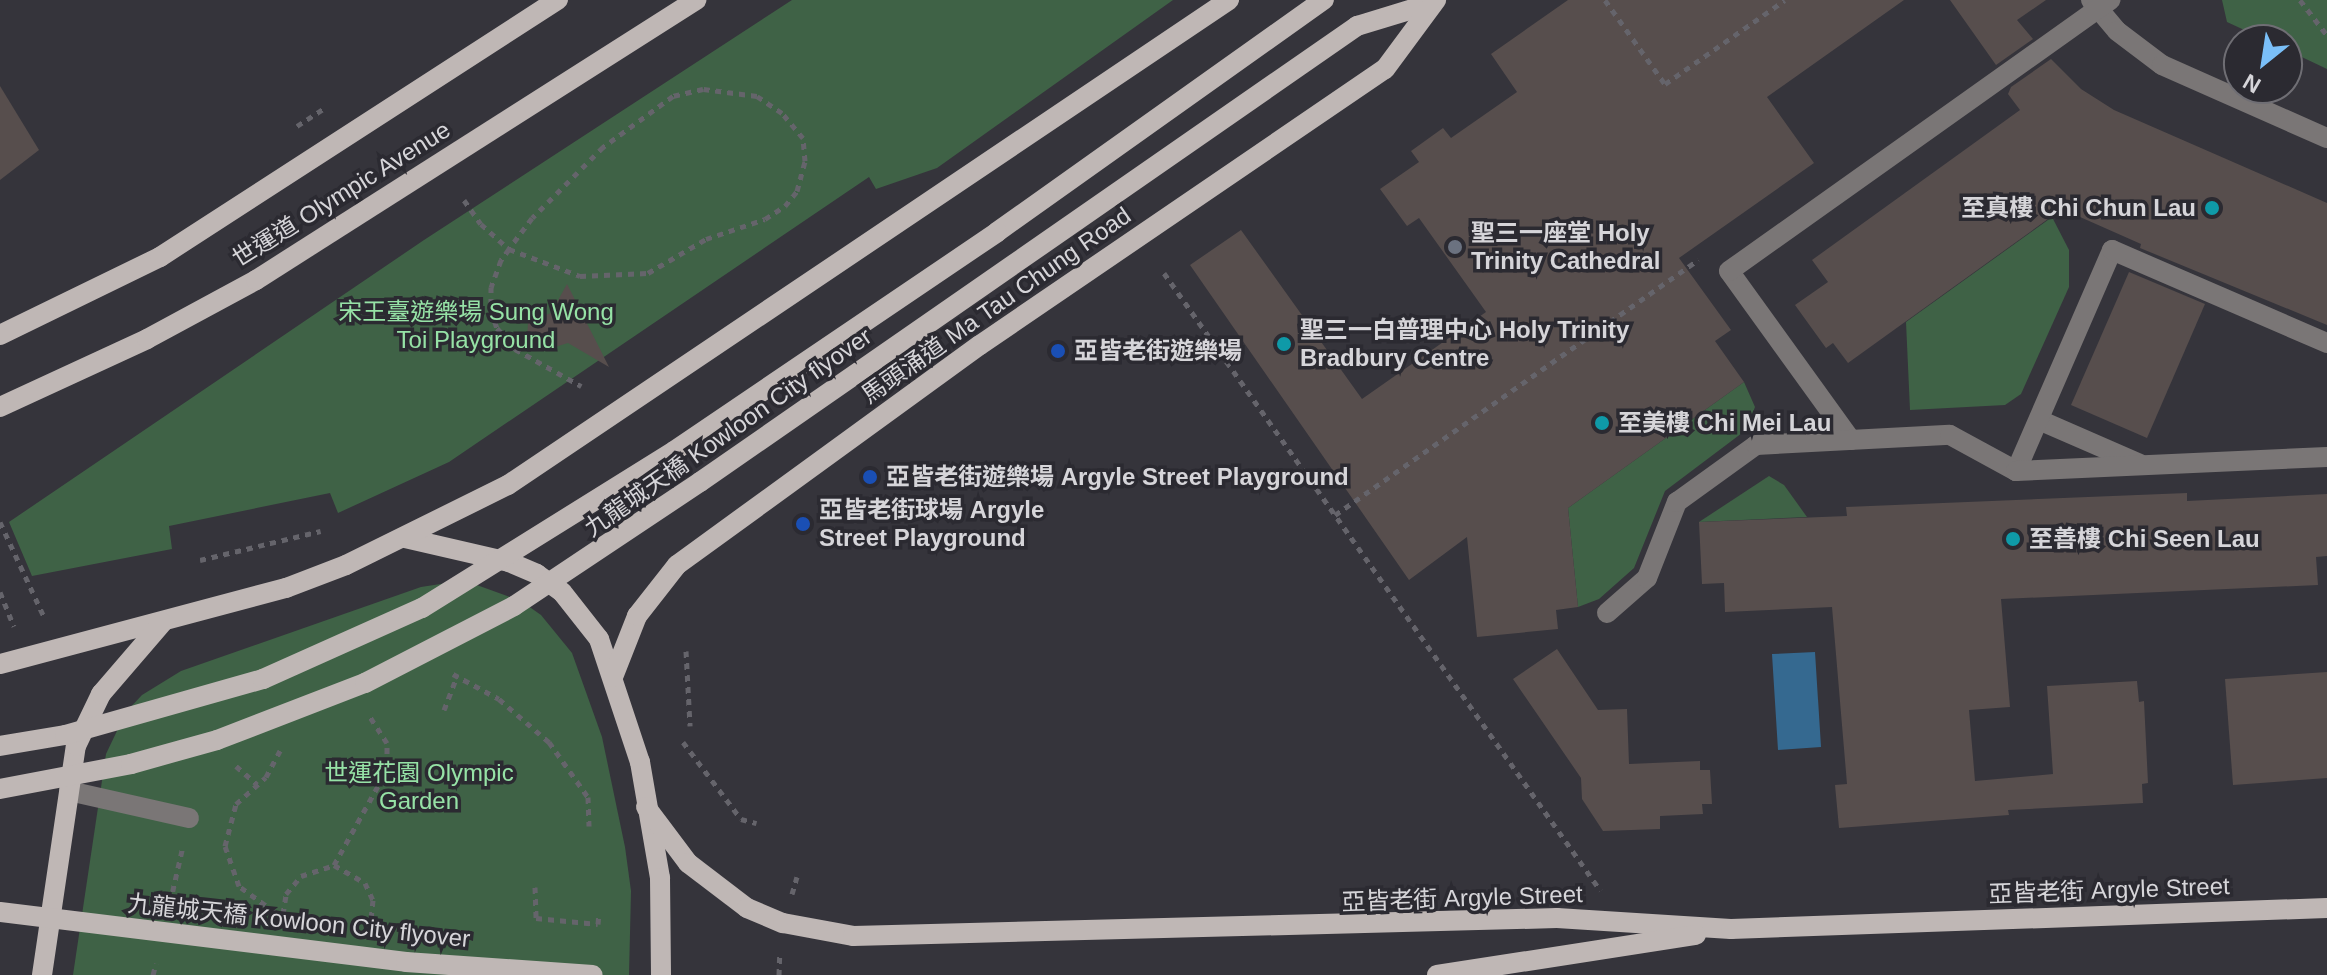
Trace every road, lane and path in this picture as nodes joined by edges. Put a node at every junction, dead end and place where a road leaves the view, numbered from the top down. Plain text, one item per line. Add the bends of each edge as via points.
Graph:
1 (558, 0) edge
2 (696, 0) edge
3 (1229, 0) edge
4 (1324, 0) edge
5 (1605, 0) edge
6 (1785, 0) edge
7 (2300, 0) edge
8 (1432, 2) edge
9 (2100, 3) edge
10 (1205, 9) edge
11 (2327, 35) edge
12 (2327, 138) edge
13 (464, 200) dead end
14 (509, 249) junction
15 (1729, 271) junction
16 (1164, 273) dead end
17 (0, 335) edge
18 (2327, 343) edge
19 (581, 386) dead end
20 (0, 407) edge
21 (2039, 420) junction
22 (1851, 440) junction
23 (2327, 457) edge
24 (2143, 465) junction
25 (2016, 471) junction
26 (1335, 515) junction
27 (0, 522) edge
28 (321, 531) dead end
29 (405, 538) junction
30 (200, 560) dead end
31 (0, 592) edge
32 (1607, 613) dead end
33 (46, 620) dead end
34 (162, 623) junction
35 (14, 626) dead end
36 (686, 651) dead end
37 (0, 664) edge
38 (440, 669) dead end
39 (457, 676) junction
40 (613, 677) junction
41 (364, 710) dead end
42 (444, 710) dead end
43 (690, 726) dead end
44 (683, 742) dead end
45 (282, 744) dead end
46 (0, 746) edge
47 (0, 789) edge
48 (69, 791) junction
49 (646, 807) junction
50 (189, 818) dead end
51 (756, 823) dead end
52 (589, 826) dead end
53 (535, 887) dead end
54 (1603, 894) dead end
55 (2327, 908) edge
56 (0, 912) edge
57 (599, 913) dead end
58 (1731, 929) junction
59 (781, 944) dead end
60 (42, 975) edge
61 (593, 975) edge
62 (661, 975) edge
63 (779, 975) edge
64 (1437, 975) edge

1 - 17 main road, 世運道 Olympic Avenue via 160,257
2 - 20 main road, 世運道 Olympic Avenue via 256,280 147,339
3 - 10 main road
4 - 46 main road, 九龍城天橋 Kowloon City flyover, bridge via 997,232 674,451 422,608 263,679 65,735
5 - 6 path via 1665,84
7 - 11 path
8 - 40 main road, 馬頭涌道 Ma Tau Chung Road via 1385,69 969,352 677,565 637,616
8 - 47 main road, 九龍城天橋 Kowloon City flyover, bridge via 1357,26 599,554 444,645 290,715 217,740 131,764
9 - 12 street via 2138,50 2162,65
9 - 15 street
10 - 29 main road via 568,448
13 - 14 path
14 - 14 path via 532,218 603,147 673,96 703,89 757,96 782,113 803,138 805,161 797,191 785,206 765,219 706,239 648,273 580,276
14 - 19 path via 491,287 497,328 515,349 566,373
15 - 22 street
15 - 26 path via 1714,249
16 - 26 path
18 - 21 street via 2112,250
21 - 24 street
21 - 25 street
22 - 25 street via 1950,435
22 - 32 street via 1756,445 1697,486 1673,509 1660,555 1647,578
23 - 24 street
24 - 25 street
26 - 54 path
27 - 33 path
28 - 30 path
29 - 34 main road via 286,588
29 - 40 main road via 509,562 537,574 583,614
31 - 35 path
34 - 37 main road
34 - 48 main road via 86,719
36 - 43 path
38 - 39 path
39 - 42 path
39 - 52 path via 499,699 549,742 588,797
40 - 49 main road via 640,762
41 - 45 path via 387,743 387,765 334,865 301,876 286,894 283,916 239,886 225,846 236,804 274,767
44 - 51 path via 741,819
48 - 50 street
48 - 60 main road
49 - 58 main road, 亞皆老街 Argyle Street via 688,863 747,908 783,923 853,936 1557,918
49 - 62 main road via 662,902
53 - 57 path via 536,918 598,924
55 - 58 main road, 亞皆老街 Argyle Street
56 - 61 main road, 九龍城天橋 Kowloon City flyover, bridge via 361,957
58 - 64 main road
59 - 63 path

